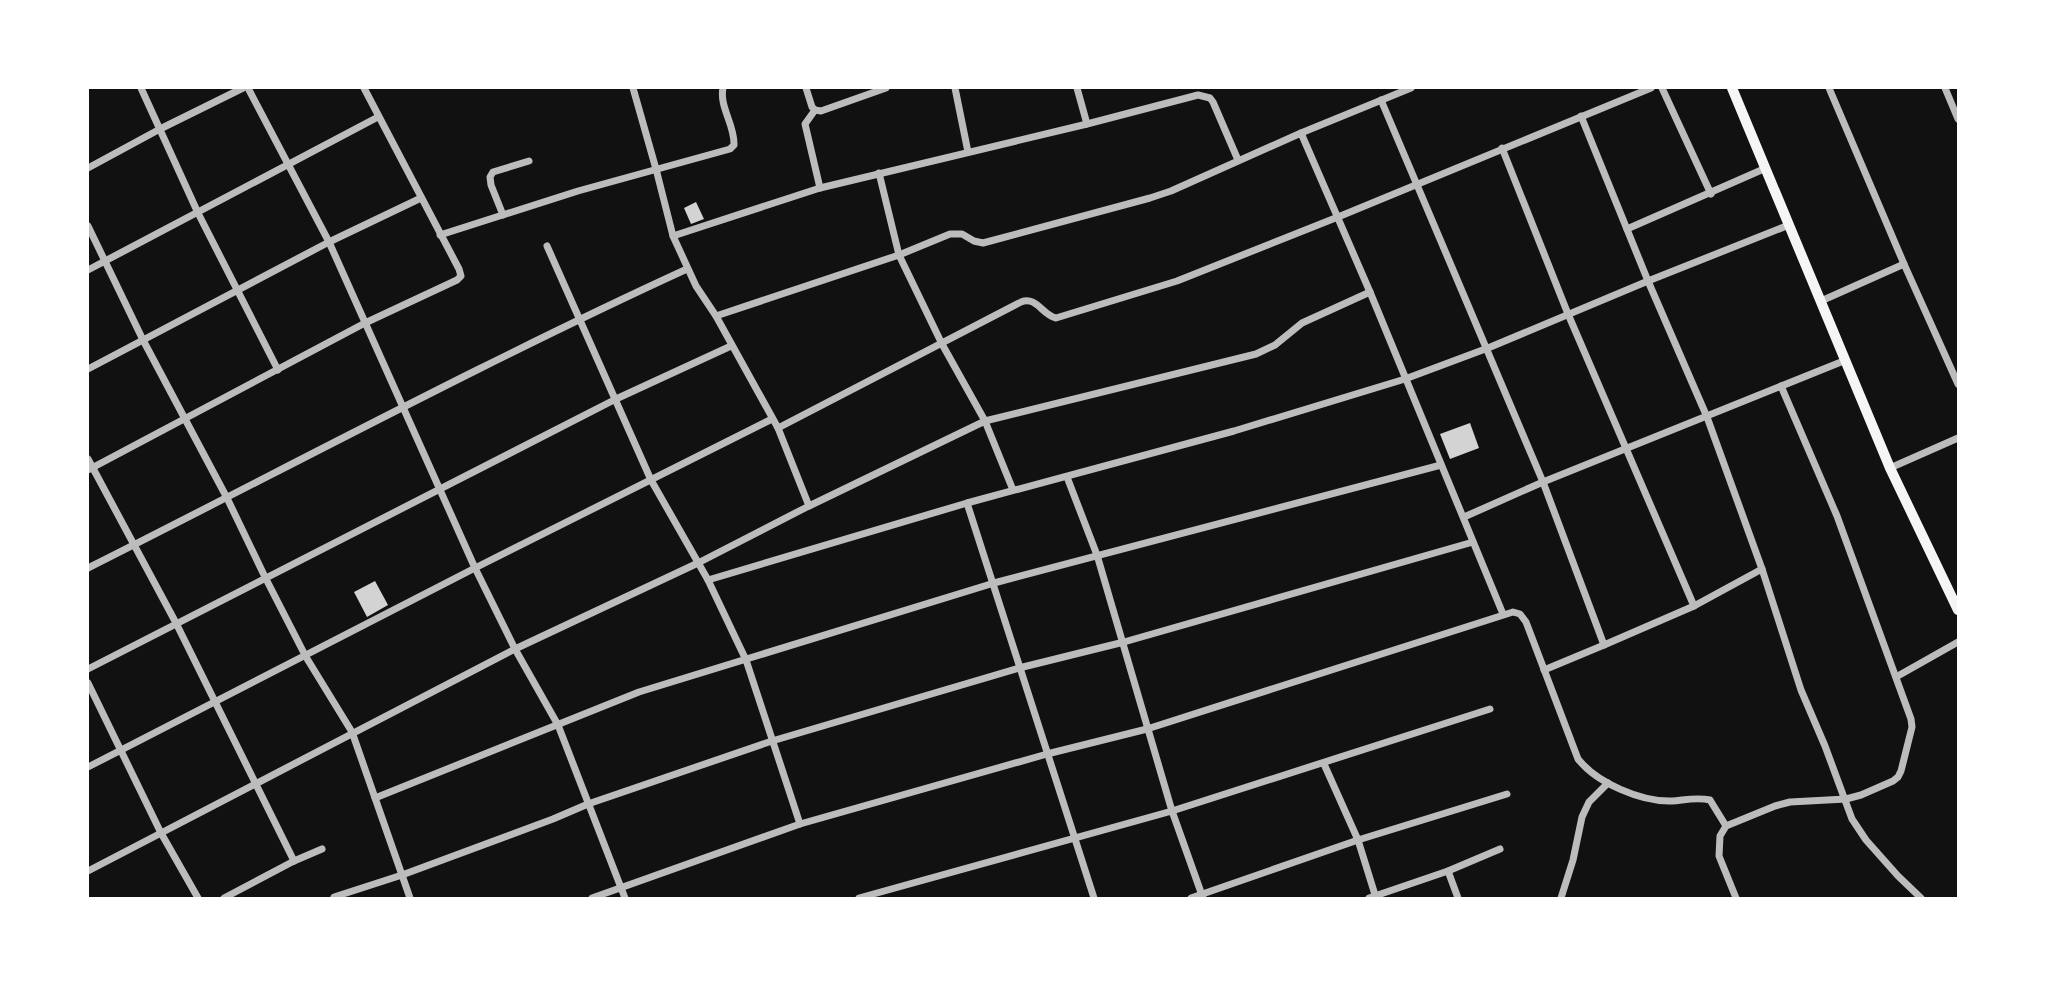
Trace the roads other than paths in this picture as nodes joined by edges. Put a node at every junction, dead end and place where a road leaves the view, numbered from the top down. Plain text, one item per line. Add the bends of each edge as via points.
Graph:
1 (141, 88) edge
2 (246, 88) edge
3 (364, 88) edge
4 (633, 88) edge
5 (723, 88) edge
6 (806, 88) edge
7 (886, 88) edge
8 (955, 88) edge
9 (1077, 88) edge
10 (1411, 88) edge
11 (1651, 88) edge
12 (1662, 88) edge
13 (1732, 88) edge
14 (1829, 88) edge
15 (1945, 88) edge
16 (1381, 100) junction
17 (815, 110) junction
18 (1581, 116) junction
19 (378, 117) junction
20 (1958, 119) edge
21 (1087, 124) junction
22 (160, 129) junction
23 (1301, 133) junction
24 (1502, 148) junction
25 (968, 152) junction
26 (1238, 160) junction
27 (529, 161) dead end
28 (288, 164) junction
29 (88, 168) edge
30 (1766, 168) junction
31 (656, 169) junction
32 (879, 173) junction
33 (1418, 184) junction
34 (820, 188) junction
35 (1711, 194) junction
36 (421, 198) junction
37 (198, 213) junction
38 (503, 215) junction
39 (1338, 217) junction
40 (1789, 225) junction
41 (88, 226) edge
42 (1627, 229) junction
43 (440, 235) junction
44 (673, 236) junction
45 (328, 242) junction
46 (547, 246) dead end
47 (899, 255) junction
48 (104, 261) junction
49 (1904, 264) junction
50 (687, 269) junction
51 (88, 270) edge
52 (1648, 281) junction
53 (238, 291) junction
54 (1370, 292) junction
55 (1821, 301) junction
56 (1568, 314) junction
57 (716, 316) junction
58 (579, 319) junction
59 (365, 323) junction
60 (143, 340) junction
61 (942, 344) junction
62 (731, 346) junction
63 (1488, 348) junction
64 (1846, 360) junction
65 (88, 369) edge
66 (278, 370) junction
67 (1405, 379) junction
68 (1958, 384) edge
69 (1781, 386) junction
70 (616, 399) junction
71 (403, 406) junction
72 (1707, 417) junction
73 (184, 419) junction
74 (772, 419) junction
75 (985, 421) junction
76 (778, 428) junction
77 (1958, 438) edge
78 (1626, 449) junction
79 (88, 459) edge
80 (1441, 465) junction
81 (1890, 468) junction
82 (90, 469) edge
83 (1067, 477) junction
84 (652, 480) junction
85 (1543, 482) junction
86 (438, 489) junction
87 (1013, 490) junction
88 (227, 498) junction
89 (967, 503) junction
90 (808, 506) junction
91 (1464, 517) junction
92 (1473, 542) junction
93 (133, 545) junction
94 (1097, 555) junction
95 (698, 563) junction
96 (88, 568) edge
97 (475, 568) junction
98 (1762, 569) junction
99 (265, 577) junction
100 (708, 580) junction
101 (994, 583) junction
102 (1695, 606) junction
103 (1958, 610) edge
104 (1503, 614) junction
105 (176, 623) junction
106 (1124, 642) junction
107 (1958, 642) edge
108 (1604, 645) junction
109 (515, 649) junction
110 (306, 657) junction
111 (746, 660) junction
112 (1019, 668) junction
113 (88, 669) edge
114 (1544, 670) junction
115 (1896, 677) junction
116 (88, 683) edge
117 (215, 702) junction
118 (1490, 709) dead end
119 (558, 724) junction
120 (1147, 729) junction
121 (352, 732) junction
122 (772, 740) junction
123 (121, 750) junction
124 (1047, 754) junction
125 (1324, 764) junction
126 (88, 767) edge
127 (256, 782) junction
128 (1608, 783) junction
129 (1507, 794) dead end
130 (375, 797) junction
131 (1846, 799) junction
132 (589, 804) junction
133 (1172, 811) junction
134 (800, 824) junction
135 (1726, 826) junction
136 (161, 833) junction
137 (1076, 839) junction
138 (1358, 840) junction
139 (322, 849) dead end
140 (1500, 849) dead end
141 (294, 861) junction
142 (1448, 871) junction
143 (88, 872) edge
144 (402, 875) junction
145 (621, 888) junction
146 (334, 897) dead end
147 (1203, 897) edge
148 (198, 898) edge
149 (224, 898) edge
150 (410, 898) edge
151 (592, 898) edge
152 (625, 898) edge
153 (859, 898) edge
154 (1094, 898) edge
155 (1191, 898) edge
156 (1374, 898) edge
157 (1458, 898) edge
158 (1561, 898) edge
159 (1736, 898) edge
160 (1921, 898) edge

1 - 22 street
2 - 22 street
2 - 28 street
3 - 19 street
4 - 31 street
5 - 31 street via 734,145
6 - 17 street
7 - 17 street
8 - 25 street
9 - 21 street
10 - 16 street
11 - 18 street
12 - 35 street
13 - 30 main road
14 - 49 street
15 - 20 street
16 - 23 street
16 - 33 street
17 - 34 street via 805,129
18 - 24 street
18 - 42 street
19 - 28 street
19 - 36 street
21 - 25 street
21 - 26 street via 1204,95 1213,102
22 - 29 street
22 - 37 street
23 - 26 street
23 - 39 street
24 - 33 street
24 - 56 street
25 - 32 street
26 - 47 street via 1150,198 984,243 950,234
27 - 38 street via 490,177
28 - 37 street
28 - 45 street
30 - 35 street
30 - 40 main road
31 - 38 street
31 - 44 street
32 - 34 street
32 - 47 street
33 - 39 street
33 - 63 street
34 - 44 street
35 - 42 street
36 - 43 street
36 - 45 street
37 - 48 street
37 - 53 street
38 - 43 street
39 - 54 street
39 - 61 street via 1177,281 1067,316 1048,316 1027,300
40 - 52 street
40 - 55 main road
41 - 48 street
42 - 52 street
43 - 59 street via 461,276
44 - 50 street
45 - 53 street
45 - 59 street
46 - 58 street
47 - 57 street
47 - 61 street
48 - 51 street
48 - 60 street
49 - 55 street
49 - 68 street
50 - 57 street
50 - 58 street
52 - 56 street
52 - 72 street
53 - 60 street
53 - 66 street
54 - 67 street
54 - 75 street via 1302,323 1256,354
55 - 64 main road
56 - 63 street
56 - 78 street
57 - 62 street
58 - 70 street
58 - 71 street
59 - 66 street
59 - 71 street
60 - 65 street
60 - 73 street
61 - 75 street
61 - 76 street
62 - 70 street
62 - 74 street
63 - 67 street
63 - 85 street
64 - 69 street
64 - 81 main road
66 - 73 street
67 - 80 street
67 - 83 street
69 - 72 street
69 - 115 street via 1837,516
70 - 84 street
70 - 86 street
71 - 86 street
71 - 88 street
72 - 78 street
72 - 98 street
73 - 82 street
73 - 88 street
74 - 76 street
74 - 84 street
75 - 87 street
75 - 90 street
76 - 90 street
77 - 81 street
78 - 85 street
78 - 102 street
79 - 82 street
80 - 91 street
80 - 94 street
81 - 103 main road
82 - 93 street
83 - 87 street
83 - 94 street
84 - 95 street
84 - 97 street
85 - 91 street
85 - 108 street
86 - 97 street
86 - 99 street
87 - 89 street
88 - 93 street
88 - 99 street
89 - 100 street
89 - 101 street
90 - 95 street
91 - 92 street
92 - 104 street
92 - 106 street
93 - 96 street
93 - 105 street
94 - 101 street
94 - 106 street
95 - 100 street
95 - 109 street
97 - 109 street
97 - 110 street
98 - 102 street
98 - 131 street via 1801,690
99 - 105 street
99 - 110 street
100 - 111 street
101 - 111 street
101 - 112 street
102 - 108 street
104 - 114 street via 1520,614 1526,622
104 - 120 street
105 - 113 street
105 - 117 street
106 - 112 street
106 - 120 street
107 - 115 street
108 - 114 street
109 - 119 street
109 - 121 street
110 - 117 street
110 - 121 street
111 - 119 street via 639,692
111 - 122 street
112 - 122 street
112 - 124 street
114 - 128 street via 1578,759
115 - 131 street via 1912,727 1901,771 1879,788
116 - 123 street
117 - 123 street
117 - 127 street
118 - 125 street
119 - 130 street
119 - 132 street
120 - 124 street
120 - 133 street
121 - 127 street
121 - 130 street
122 - 132 street
122 - 134 street
123 - 126 street
123 - 136 street
124 - 134 street
124 - 137 street
125 - 133 street
125 - 138 street
127 - 136 street
127 - 141 street
128 - 135 street via 1658,800 1710,800
128 - 158 street via 1589,802 1582,817
129 - 138 street
130 - 144 street
131 - 135 street via 1790,802
131 - 160 street via 1858,830
132 - 144 street
132 - 145 street
133 - 137 street
133 - 147 street
134 - 145 street
135 - 159 street via 1720,836 1719,856
136 - 143 street
136 - 148 street
137 - 153 street
137 - 154 street
138 - 147 street
138 - 156 street
139 - 141 street
140 - 142 street
141 - 149 street
142 - 156 street
142 - 157 street
144 - 146 street
144 - 150 street
145 - 151 street
145 - 152 street
147 - 155 street

